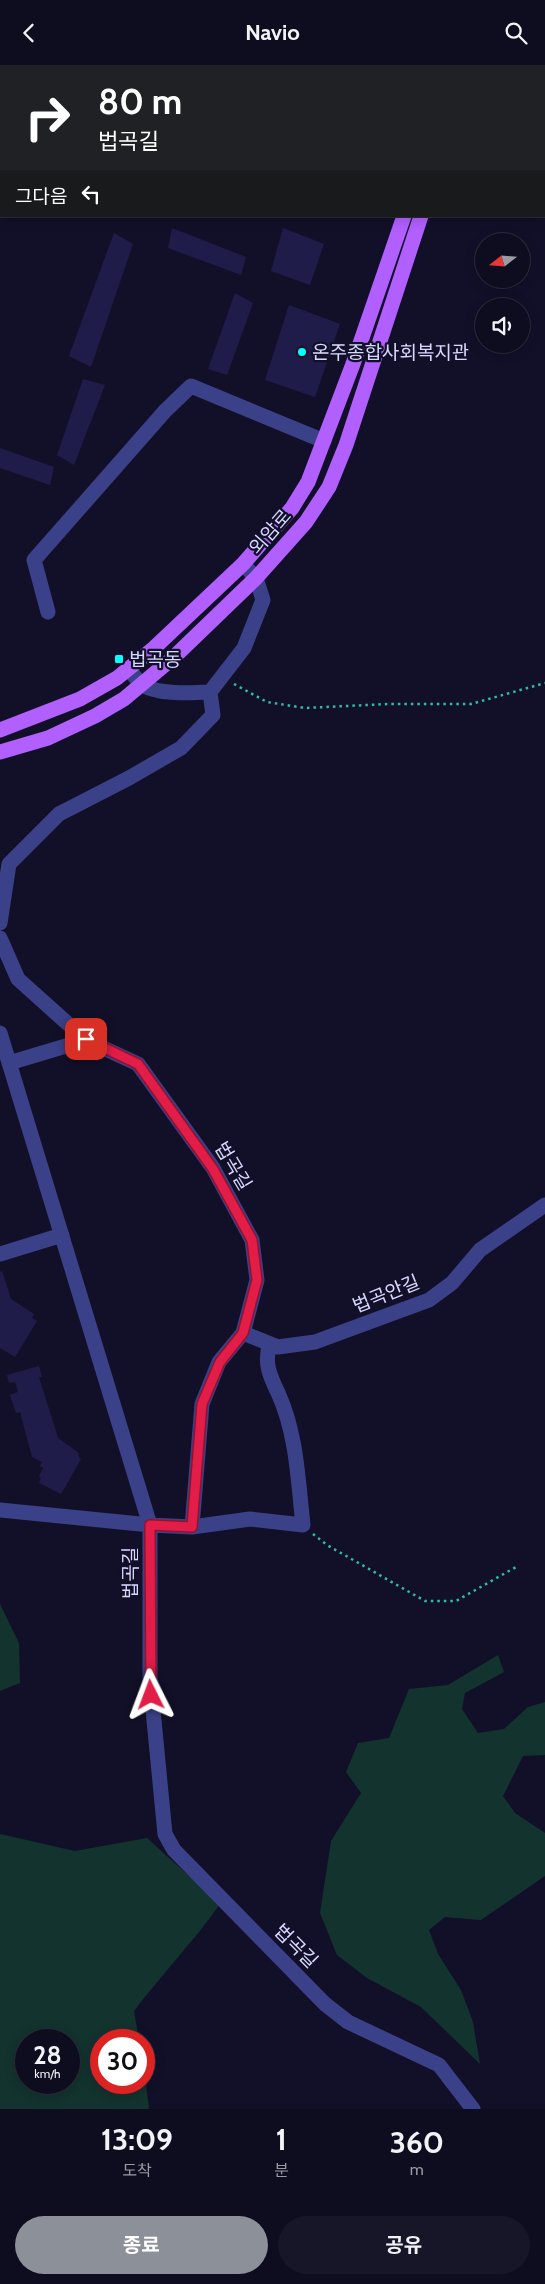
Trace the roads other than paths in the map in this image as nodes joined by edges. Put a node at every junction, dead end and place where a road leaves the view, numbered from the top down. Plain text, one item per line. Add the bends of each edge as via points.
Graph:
1 (404, 217) edge
2 (421, 217) edge
3 (324, 441) junction
4 (243, 564) junction
5 (256, 579) junction
6 (48, 612) dead end
7 (129, 669) junction
8 (142, 684) junction
9 (210, 692) junction
10 (0, 730) edge
11 (0, 751) edge
12 (0, 923) edge
13 (0, 938) edge
14 (0, 1033) edge
15 (86, 1039) junction
16 (9, 1063) junction
17 (545, 1205) edge
18 (62, 1235) junction
19 (0, 1254) edge
20 (243, 1333) junction
21 (270, 1344) junction
22 (0, 1510) edge
23 (150, 1525) junction
24 (192, 1527) junction
25 (473, 2109) edge

1 - 3 main road, 외암로
2 - 5 main road, 외암로 via 346,445 329,487 306,522
3 - 4 main road, 외암로 via 308,482 292,508
3 - 6 street via 191,386 165,411 34,560
4 - 5 street
4 - 7 main road, 외암로
5 - 8 main road, 외암로
5 - 9 street via 263,600 244,648
7 - 8 street
7 - 10 main road, 외암로 via 80,699
8 - 9 street via 186,694
8 - 11 main road, 외암로 via 95,716 48,738
9 - 12 street via 213,715 181,748 59,814 9,864
13 - 15 street, 법곡길 via 18,979
14 - 16 street
15 - 16 street
15 - 20 street, 법곡길 via 138,1064 213,1169 252,1240 257,1280
16 - 18 street
17 - 21 street, 법곡안길 via 480,1250 452,1283 429,1301 315,1342 278,1347
18 - 19 street
18 - 23 street
20 - 21 street, 법곡안길
20 - 24 street, 법곡길 via 220,1362 202,1404
21 - 24 street via 266,1353 269,1376 293,1435 303,1525 250,1519
22 - 23 street
23 - 24 street, 법곡길
23 - 25 street, 법곡길 via 150,1679 165,1834 174,1850 325,2004 348,2022 439,2065

